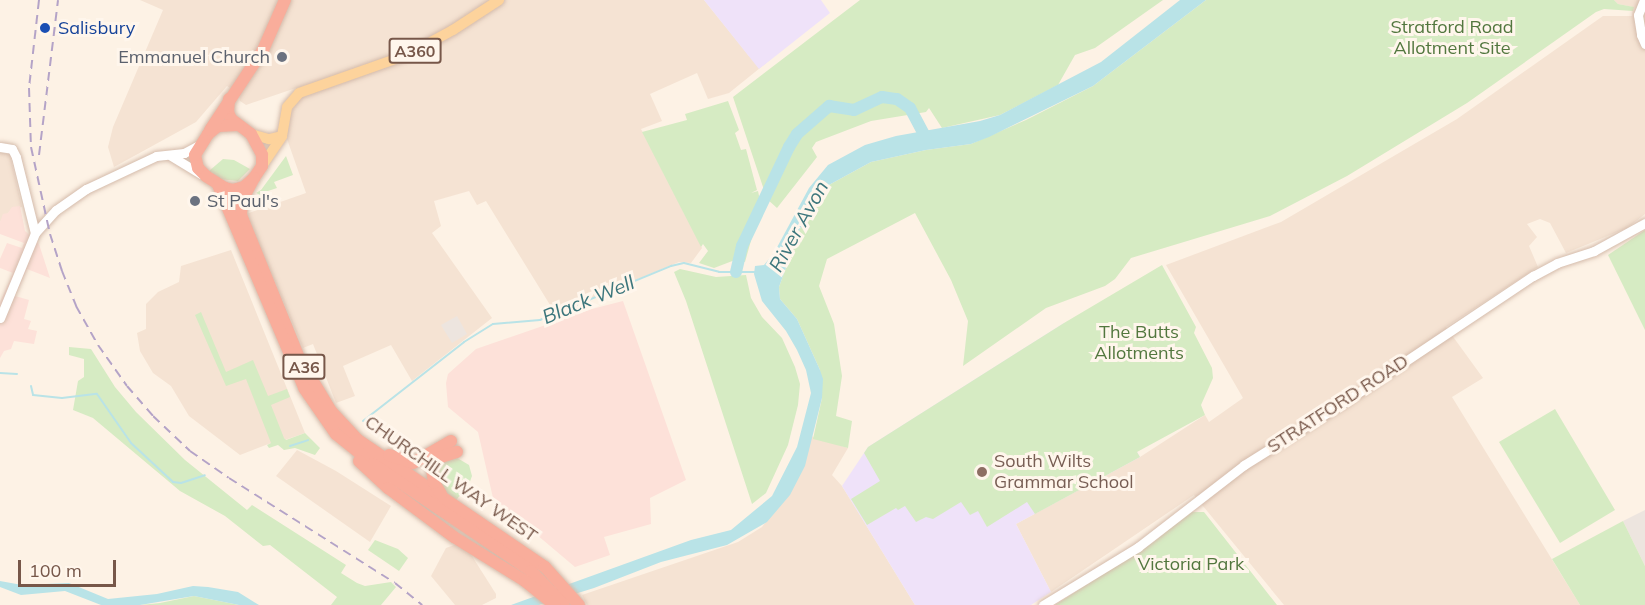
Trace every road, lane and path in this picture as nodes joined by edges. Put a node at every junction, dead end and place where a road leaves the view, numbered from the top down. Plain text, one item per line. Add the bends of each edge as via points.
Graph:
1 (285, 0) edge
2 (498, 0) edge
3 (1644, 0) edge
4 (1645, 44) edge
5 (230, 99) junction
6 (238, 125) junction
7 (208, 134) junction
8 (250, 134) junction
9 (282, 136) junction
10 (199, 145) junction
11 (0, 147) edge
12 (171, 156) junction
13 (262, 166) junction
14 (206, 176) junction
15 (254, 178) junction
16 (218, 185) junction
17 (1645, 223) edge
18 (35, 233) junction
19 (0, 318) edge
20 (341, 422) junction
21 (451, 441) dead end
22 (348, 445) junction
23 (458, 452) dead end
24 (449, 506) junction
25 (466, 520) junction
26 (543, 588) junction
27 (567, 603) edge
28 (1043, 605) edge

1 - 5 highway via 263,50
2 - 9 main road, A360 via 407,55 299,93 286,110
3 - 4 street via 1638,15
5 - 6 highway via 228,112
5 - 7 highway
6 - 7 highway via 219,126
6 - 8 highway
7 - 10 highway
8 - 9 main road via 269,139
8 - 13 highway via 262,155
9 - 13 main road
10 - 12 street via 192,151
10 - 14 highway via 195,160
11 - 18 street via 12,149
12 - 14 street
12 - 18 street via 156,156 86,189 56,210
13 - 15 highway, A36
14 - 16 highway
15 - 16 highway via 233,190
15 - 20 highway, CHURCHILL WAY WEST / A36 via 242,201 243,220 299,358
16 - 22 highway, CHURCHILL WAY WEST / A36 via 304,388
17 - 28 street, STRATFORD ROAD via 1594,251 1533,276 1344,404 1244,465 1138,547
18 - 19 street
20 - 21 highway via 389,456 409,463 420,461
20 - 24 highway, CHURCHILL WAY WEST / A36 via 358,440
22 - 24 highway, CHURCHILL WAY WEST / A36
22 - 26 highway via 363,466 388,488 454,537
23 - 24 highway via 438,458 432,468 437,491
24 - 25 highway, CHURCHILL WAY WEST / A36
25 - 26 highway, CHURCHILL WAY WEST / A36
25 - 27 highway, CHURCHILL WAY WEST / A36 via 525,552 561,582
26 - 27 highway

